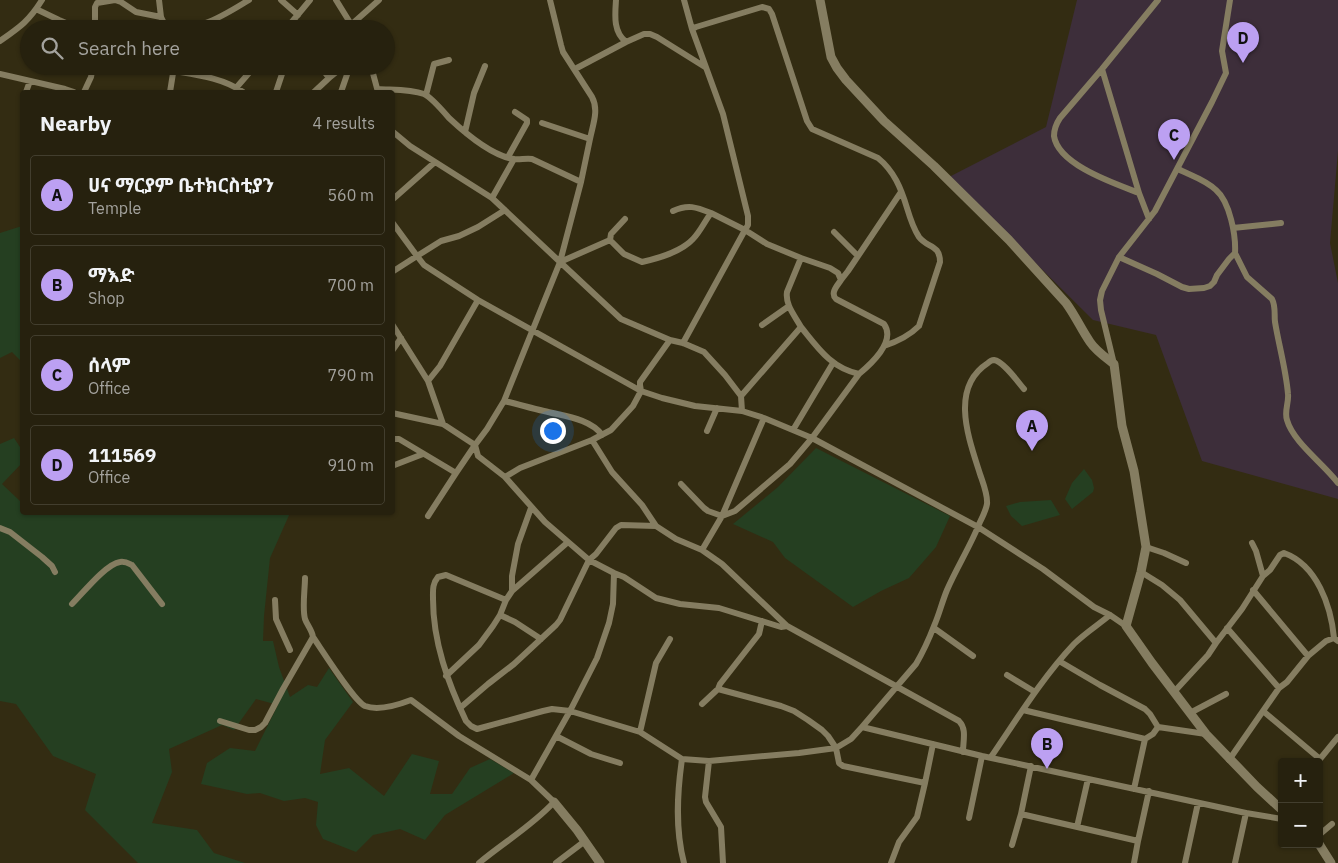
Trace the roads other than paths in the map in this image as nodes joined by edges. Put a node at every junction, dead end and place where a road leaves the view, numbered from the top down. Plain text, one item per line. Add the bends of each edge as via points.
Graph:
1 (42, 0) edge
2 (160, 0) edge
3 (249, 0) edge
4 (281, 0) edge
5 (310, 0) edge
6 (336, 0) edge
7 (379, 0) edge
8 (550, 0) edge
9 (616, 0) edge
10 (684, 0) edge
11 (820, 0) edge
12 (1158, 0) edge
13 (1230, 0) edge
14 (36, 9) junction
15 (298, 15) junction
16 (27, 20) edge
17 (59, 20) edge
18 (96, 20) edge
19 (156, 20) edge
20 (163, 20) edge
21 (214, 20) edge
22 (294, 20) edge
23 (349, 20) edge
24 (360, 20) edge
25 (20, 27) edge
26 (692, 29) junction
27 (0, 41) edge
28 (626, 42) junction
29 (449, 60) dead end
30 (485, 66) dead end
31 (705, 68) junction
32 (1102, 69) junction
33 (575, 70) junction
34 (0, 74) edge
35 (91, 75) edge
36 (173, 75) edge
37 (200, 75) edge
38 (247, 75) edge
39 (282, 75) edge
40 (327, 75) edge
41 (333, 75) edge
42 (347, 75) edge
43 (374, 75) edge
44 (329, 78) junction
45 (30, 81) junction
46 (236, 88) junction
47 (27, 90) edge
48 (67, 90) edge
49 (85, 90) edge
50 (170, 90) edge
51 (239, 90) edge
52 (277, 90) edge
53 (316, 90) edge
54 (342, 90) edge
55 (378, 90) edge
56 (395, 91) edge
57 (426, 95) junction
58 (515, 112) dead end
59 (542, 123) dead end
60 (465, 132) junction
61 (395, 134) edge
62 (590, 139) junction
63 (511, 158) junction
64 (435, 162) junction
65 (1178, 169) junction
66 (581, 182) junction
67 (901, 192) junction
68 (1139, 193) junction
69 (395, 197) edge
70 (492, 198) junction
71 (504, 210) junction
72 (672, 210) dead end
73 (711, 213) junction
74 (625, 219) dead end
75 (1149, 219) junction
76 (1281, 223) dead end
77 (395, 226) edge
78 (1232, 228) junction
79 (745, 230) junction
80 (834, 232) dead end
81 (610, 240) junction
82 (1235, 253) junction
83 (417, 256) junction
84 (858, 256) junction
85 (1119, 257) junction
86 (801, 258) junction
87 (560, 262) junction
88 (395, 270) edge
89 (840, 280) junction
90 (478, 300) junction
91 (789, 306) junction
92 (762, 325) dead end
93 (801, 327) junction
94 (395, 328) edge
95 (532, 329) junction
96 (402, 338) junction
97 (670, 340) junction
98 (683, 343) junction
99 (884, 346) junction
100 (395, 347) edge
101 (833, 363) junction
102 (1114, 364) junction
103 (859, 374) junction
104 (428, 381) junction
105 (1024, 389) dead end
106 (641, 390) junction
107 (741, 396) junction
108 (504, 401) junction
109 (717, 408) junction
110 (742, 411) junction
111 (395, 414) edge
112 (764, 418) junction
113 (443, 424) junction
114 (793, 430) junction
115 (707, 431) dead end
116 (602, 435) junction
117 (812, 438) junction
118 (395, 439) edge
119 (592, 440) junction
120 (475, 445) junction
121 (423, 454) junction
122 (395, 465) edge
123 (456, 473) junction
124 (505, 477) junction
125 (1338, 482) edge
126 (681, 484) dead end
127 (532, 508) junction
128 (428, 516) dead end
129 (722, 516) junction
130 (656, 526) junction
131 (978, 527) junction
132 (0, 528) edge
133 (568, 542) junction
134 (1252, 543) dead end
135 (1146, 547) junction
136 (702, 550) junction
137 (589, 560) junction
138 (1186, 563) dead end
139 (54, 572) dead end
140 (1141, 572) junction
141 (614, 573) junction
142 (1263, 576) junction
143 (305, 578) dead end
144 (1253, 590) junction
145 (512, 591) junction
146 (275, 600) dead end
147 (506, 600) junction
148 (72, 604) dead end
149 (162, 604) dead end
150 (500, 615) junction
151 (1110, 615) junction
152 (762, 621) junction
153 (787, 626) junction
154 (1126, 626) junction
155 (934, 628) junction
156 (1227, 628) junction
157 (313, 637) junction
158 (541, 639) junction
159 (670, 639) dead end
160 (1336, 640) edge
161 (1216, 643) junction
162 (290, 650) dead end
163 (973, 656) dead end
164 (1308, 656) junction
165 (1059, 662) junction
166 (1007, 675) dead end
167 (446, 676) junction
168 (896, 686) junction
169 (1279, 688) junction
170 (718, 689) junction
171 (1035, 692) junction
172 (1174, 692) junction
173 (1226, 694) dead end
174 (702, 704) dead end
175 (460, 708) junction
176 (1023, 710) junction
177 (1263, 710) junction
178 (570, 711) junction
179 (1190, 713) junction
180 (220, 721) dead end
181 (862, 727) junction
182 (1158, 727) junction
183 (640, 732) junction
184 (1206, 734) junction
185 (556, 736) junction
186 (1338, 736) edge
187 (1145, 739) junction
188 (933, 744) junction
189 (836, 748) junction
190 (963, 752) junction
191 (982, 756) junction
192 (991, 757) junction
193 (1317, 758) edge
194 (1321, 758) edge
195 (682, 759) junction
196 (1229, 760) junction
197 (709, 761) junction
198 (620, 764) dead end
199 (1031, 766) junction
200 (1088, 779) junction
201 (531, 780) junction
202 (925, 784) junction
203 (1134, 789) junction
204 (1149, 792) junction
205 (554, 802) junction
206 (1198, 803) junction
207 (1278, 803) edge
208 (1246, 813) junction
209 (1021, 814) junction
210 (968, 818) dead end
211 (1278, 818) edge
212 (1332, 824) dead end
213 (1077, 827) junction
214 (1323, 832) edge
215 (586, 841) junction
216 (1138, 841) junction
217 (1012, 845) dead end
218 (1322, 848) edge
219 (479, 863) edge
220 (556, 863) edge
221 (600, 863) edge
222 (684, 863) edge
223 (722, 863) edge
224 (891, 863) edge
225 (1134, 863) edge
226 (1184, 863) edge
227 (1235, 863) edge
228 (1331, 863) edge

1 - 14 street
2 - 20 street
3 - 21 street
4 - 15 street
5 - 15 street
6 - 23 street
7 - 24 street
8 - 33 street via 560,45
9 - 28 street via 616,28
10 - 26 street
11 - 102 street via 836,68 884,121 1009,240 1066,303 1089,341
12 - 32 street
13 - 65 street via 1222,51 1226,73
14 - 16 street
14 - 17 street
15 - 22 street
18 - 19 street via 98,3 115,0
25 - 27 street
26 - 31 street
26 - 67 street via 762,7 769,9 812,129 878,158 887,165
28 - 31 street via 650,34
28 - 33 street
29 - 57 street via 434,64
30 - 60 street via 474,92
31 - 79 street via 723,114 748,216
32 - 68 street
32 - 68 street via 1060,118 1055,127 1056,144 1084,169
33 - 62 street via 596,103
34 - 45 street
35 - 49 street
36 - 50 street
37 - 46 street
38 - 46 street
39 - 52 street
40 - 44 street
41 - 44 street
42 - 54 street
43 - 55 street
44 - 53 street
45 - 47 street
45 - 48 street
46 - 51 street
56 - 57 street
57 - 60 street
58 - 63 street via 527,123
59 - 62 street
60 - 63 street via 482,145
61 - 64 street
62 - 66 street
63 - 66 street via 532,159
63 - 70 street
64 - 69 street
64 - 70 street
65 - 75 street
65 - 78 street via 1216,190 1224,199
66 - 87 street
67 - 84 street
67 - 99 street via 920,238 938,250 940,262 919,326
68 - 75 street
70 - 71 street
71 - 83 street via 478,227
71 - 87 street
72 - 73 street via 689,206
73 - 79 street
73 - 81 street via 690,242 642,262 624,254
74 - 81 street via 611,234
75 - 85 street
76 - 78 street
77 - 83 street
78 - 82 street
79 - 86 street
79 - 98 street
80 - 84 street
81 - 87 street
82 - 85 street via 1210,286 1189,289
82 - 125 street via 1247,277 1275,304 1274,319 1288,394 1285,414 1288,423 1299,440
83 - 88 street
83 - 90 street via 424,265
84 - 89 street
85 - 102 street via 1100,300
86 - 89 street via 830,268 838,273
86 - 91 street via 787,292
87 - 95 street
87 - 97 street via 622,319
89 - 99 street via 834,296 884,324 887,328
90 - 95 street
90 - 104 street
91 - 92 street
91 - 93 street
93 - 101 street
93 - 107 street
94 - 96 street
95 - 106 street
95 - 108 street
96 - 100 street
96 - 104 street
97 - 98 street
97 - 106 street via 640,382
98 - 107 street via 704,352
99 - 103 street
101 - 103 street
101 - 114 street
102 - 135 street via 1122,426 1134,471
103 - 117 street
104 - 113 street
105 - 131 street via 1002,364 992,360 973,376 966,394 964,414 987,502
106 - 109 street via 678,403
106 - 116 street via 620,421
107 - 110 street
108 - 116 street via 582,421
108 - 120 street
109 - 110 street
109 - 115 street
110 - 112 street
111 - 113 street
112 - 114 street
112 - 129 street
113 - 120 street
114 - 117 street
116 - 119 street
117 - 129 street via 774,478 735,511
117 - 131 street
118 - 121 street
119 - 124 street
119 - 130 street via 612,472
120 - 123 street
120 - 124 street via 478,456
121 - 122 street
121 - 123 street
123 - 128 street
124 - 127 street
126 - 129 street via 704,508
127 - 133 street
127 - 145 street via 518,544
129 - 136 street
130 - 136 street
130 - 137 street via 621,525
131 - 151 street
131 - 155 street via 946,592
132 - 139 street via 42,557
133 - 137 street
133 - 145 street
134 - 142 street
135 - 138 street
135 - 140 street
136 - 153 street via 728,568
137 - 141 street
137 - 158 street via 560,620
140 - 154 street
140 - 161 street via 1180,600
141 - 152 street via 666,602 719,608
141 - 178 street via 613,604 603,641
142 - 144 street
142 - 160 street via 1284,553 1298,560 1317,582
143 - 157 street via 304,616
144 - 156 street
144 - 164 street
145 - 147 street
146 - 162 street via 276,620
147 - 150 street
147 - 167 street via 446,575 436,579 433,602 435,630
148 - 149 street via 100,575 121,562 132,565
150 - 158 street
150 - 167 street via 472,653
151 - 154 street
151 - 165 street via 1092,627
152 - 153 street
152 - 170 street via 756,638
153 - 168 street
154 - 172 street
155 - 163 street
155 - 168 street via 916,664
156 - 161 street
156 - 169 street
157 - 180 street via 265,723 249,730
157 - 201 street via 362,705 376,708 411,700 459,736
158 - 175 street
159 - 183 street via 656,663
160 - 164 street via 1326,641
161 - 172 street
164 - 169 street
165 - 171 street
165 - 182 street via 1145,709
166 - 171 street
167 - 175 street
168 - 181 street
168 - 190 street via 960,721 964,730
169 - 177 street
170 - 174 street
170 - 189 street via 794,711 822,730
171 - 176 street
172 - 179 street
173 - 179 street
175 - 178 street via 466,721 477,728 552,709
176 - 187 street
176 - 192 street
177 - 193 street
177 - 196 street
178 - 183 street
178 - 185 street
179 - 184 street
181 - 188 street
181 - 189 street
182 - 184 street
182 - 187 street
183 - 195 street
184 - 196 street
185 - 198 street
185 - 201 street
186 - 194 street
187 - 203 street
188 - 190 street
188 - 202 street
189 - 197 street
189 - 202 street via 839,763 843,766
190 - 191 street
191 - 192 street
191 - 210 street
192 - 199 street
195 - 197 street
195 - 222 street via 678,796 679,843
196 - 207 street
197 - 223 street via 705,797 721,827
199 - 200 street
199 - 209 street
200 - 203 street
200 - 213 street
201 - 205 street
202 - 224 street via 917,817 903,836
203 - 204 street
204 - 206 street
204 - 216 street
205 - 215 street
205 - 219 street via 534,822
206 - 208 street
206 - 226 street
208 - 211 street
208 - 227 street
209 - 213 street
209 - 217 street
212 - 214 street
213 - 216 street
215 - 220 street
215 - 221 street
216 - 225 street
218 - 228 street

